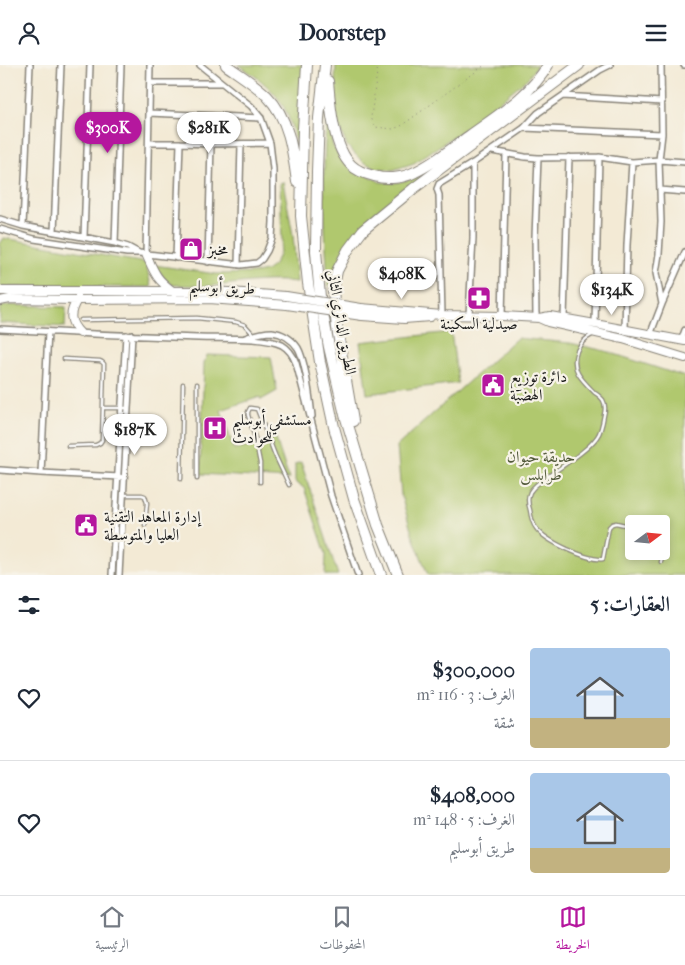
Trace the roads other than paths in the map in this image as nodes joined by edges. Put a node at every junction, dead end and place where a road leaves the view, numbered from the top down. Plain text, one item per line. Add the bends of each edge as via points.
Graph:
1 (30, 65) edge
2 (61, 65) edge
3 (90, 65) edge
4 (121, 65) edge
5 (150, 65) edge
6 (200, 65) edge
7 (226, 65) edge
8 (307, 65) edge
9 (326, 65) edge
10 (548, 65) edge
11 (579, 65) edge
12 (610, 65) edge
13 (661, 65) edge
14 (150, 83) junction
15 (221, 83) junction
16 (563, 96) junction
17 (662, 102) junction
18 (149, 113) junction
19 (261, 118) junction
20 (524, 128) junction
21 (662, 134) junction
22 (149, 143) junction
23 (180, 143) junction
24 (270, 143) junction
25 (211, 144) junction
26 (241, 144) junction
27 (492, 151) junction
28 (506, 153) junction
29 (570, 157) junction
30 (599, 157) junction
31 (538, 158) junction
32 (659, 160) junction
33 (632, 162) junction
34 (685, 162) edge
35 (473, 163) junction
36 (660, 191) junction
37 (685, 192) edge
38 (301, 216) junction
39 (0, 219) edge
40 (23, 226) junction
41 (0, 229) edge
42 (54, 231) junction
43 (84, 237) junction
44 (115, 243) junction
45 (685, 252) edge
46 (143, 253) junction
47 (176, 258) junction
48 (208, 262) junction
49 (238, 265) junction
50 (0, 291) edge
51 (174, 292) junction
52 (77, 300) junction
53 (0, 301) edge
54 (662, 304) junction
55 (362, 312) junction
56 (442, 315) junction
57 (469, 315) junction
58 (502, 316) junction
59 (537, 317) junction
60 (564, 318) junction
61 (82, 320) dead end
62 (595, 324) junction
63 (0, 329) edge
64 (625, 330) junction
65 (685, 331) edge
66 (48, 332) junction
67 (80, 333) junction
68 (596, 333) junction
69 (126, 335) junction
70 (132, 335) junction
71 (254, 335) junction
72 (650, 335) junction
73 (241, 339) junction
74 (683, 341) edge
75 (685, 358) edge
76 (64, 359) dead end
77 (183, 384) dead end
78 (197, 384) dead end
79 (103, 408) junction
80 (121, 408) junction
81 (128, 408) junction
82 (314, 432) junction
83 (68, 446) dead end
84 (361, 469) junction
85 (0, 470) edge
86 (41, 473) junction
87 (121, 477) junction
88 (181, 479) dead end
89 (197, 479) dead end
90 (260, 482) dead end
91 (289, 485) dead end
92 (123, 495) junction
93 (119, 514) junction
94 (145, 525) dead end
95 (625, 525) edge
96 (662, 560) edge
97 (661, 563) dead end
98 (112, 575) edge
99 (119, 575) edge
100 (358, 575) edge
101 (381, 575) edge
102 (398, 575) edge

1 - 40 street
2 - 42 street
3 - 43 street
4 - 44 street
5 - 14 street
6 - 15 street
7 - 38 highway via 268,96 283,120 291,145
8 - 38 highway, الطريق الدائري الثاني
9 - 10 highway via 332,116 342,153 363,173 388,178 414,173 431,163 525,94 542,77
9 - 84 highway, الطريق الدائري الثاني via 319,118 317,275 329,347
11 - 84 highway via 406,195 363,230 348,250 337,271 334,291 337,329
12 - 16 street
13 - 17 street
14 - 15 street
14 - 18 street
15 - 19 street
16 - 17 street
16 - 20 street via 538,113
17 - 21 street
18 - 19 street
18 - 22 street
19 - 24 street
20 - 21 street
20 - 27 street
21 - 32 street
22 - 23 street
22 - 46 street
23 - 25 street
23 - 47 street
24 - 26 street
24 - 49 street via 272,238 257,263
25 - 26 street
25 - 48 street
26 - 49 street
27 - 28 street
27 - 35 street
28 - 31 street
28 - 58 street
29 - 30 street
29 - 31 street
29 - 60 street
30 - 33 street
30 - 62 street
31 - 59 street via 535,237
32 - 33 street
32 - 34 street
32 - 36 street
33 - 64 street
35 - 56 street via 441,182 436,189 439,195
35 - 57 street
36 - 37 street
36 - 54 street via 661,222 656,273
38 - 101 highway, الطريق الدائري الثاني via 320,362 334,427 354,499
39 - 40 street
40 - 42 street
41 - 46 street via 34,239
42 - 43 street
43 - 44 street
44 - 46 street
45 - 54 street
46 - 47 street
46 - 51 main road via 161,282
47 - 48 street
48 - 49 street
50 - 51 main road, طريق أبوسليم
51 - 55 main road, طريق أبوسليم, bridge via 286,296
52 - 53 main road, طريق أبوسليم
52 - 55 main road, طريق أبوسليم, bridge via 209,299
52 - 67 main road via 71,314 74,328
54 - 72 street
55 - 56 main road, طريق أبوسليم via 404,319
56 - 57 main road, طريق أبوسليم
57 - 58 main road, طريق أبوسليم
58 - 59 main road, طريق أبوسليم
59 - 60 main road, طريق أبوسليم
59 - 68 main road, طريق أبوسليم
60 - 62 main road, طريق أبوسليم
61 - 71 lane via 197,318 236,322 245,325
62 - 64 main road, طريق أبوسليم
63 - 66 street
64 - 72 main road, طريق أبوسليم
65 - 74 street
66 - 67 street
66 - 86 street
67 - 69 street
68 - 75 main road, طريق أبوسليم
68 - 95 lane via 581,343 575,369 605,405 598,436 530,491 529,507 537,529 550,540 578,554 601,559 609,527 616,523
69 - 70 street
69 - 80 street
70 - 73 street
70 - 81 street
71 - 73 street
71 - 82 street via 275,333 287,337 297,347 305,371
72 - 74 main road, طريق أبوسليم
73 - 82 street via 275,343 292,354
76 - 79 lane via 104,364
77 - 88 lane
78 - 89 lane
79 - 80 lane
79 - 83 lane via 100,443
80 - 81 lane
80 - 87 street
81 - 87 street
82 - 100 street via 331,496
84 - 102 highway, الطريق الدائري الثاني
85 - 86 street
86 - 87 street
87 - 92 street
87 - 93 street
90 - 91 lane via 260,463 248,415 250,408 257,409
92 - 93 street
92 - 94 lane via 144,496 147,503
93 - 98 street
93 - 99 street
96 - 97 lane

